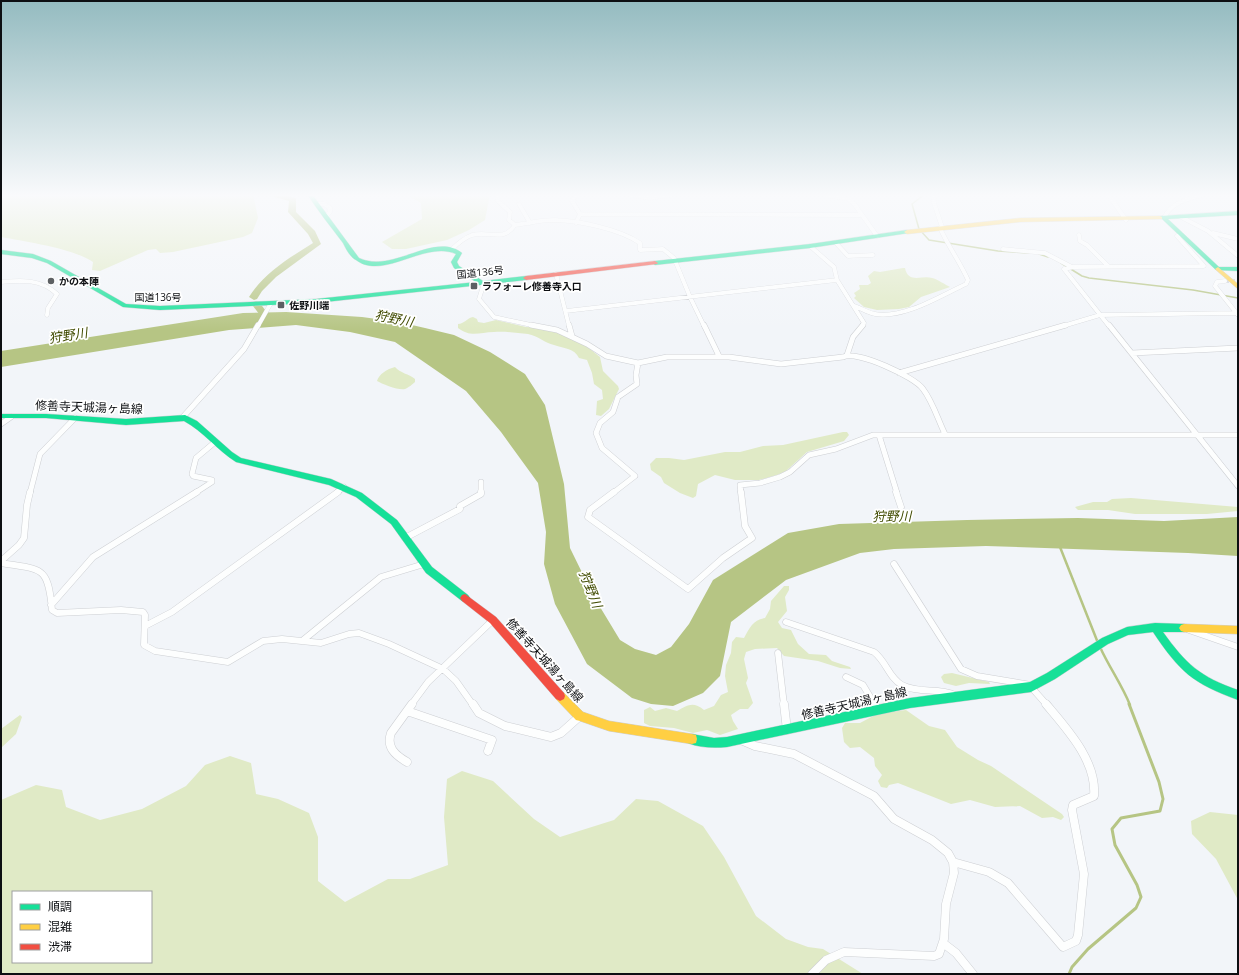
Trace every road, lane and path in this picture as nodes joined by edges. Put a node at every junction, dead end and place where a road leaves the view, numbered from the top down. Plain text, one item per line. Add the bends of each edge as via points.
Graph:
1 (343, 240) edge
2 (464, 240) edge
3 (635, 240) edge
4 (853, 240) edge
5 (946, 240) edge
6 (1080, 240) edge
7 (1180, 240) edge
8 (1187, 240) edge
9 (1218, 240) edge
10 (836, 242) junction
11 (810, 246) junction
12 (1003, 249) dead end
13 (451, 250) junction
14 (1, 252) edge
15 (873, 255) dead end
16 (1238, 256) edge
17 (674, 261) junction
18 (1108, 266) junction
19 (1072, 267) junction
20 (1218, 269) junction
21 (1238, 269) edge
22 (556, 274) junction
23 (837, 280) junction
24 (1, 282) edge
25 (481, 282) junction
26 (1225, 282) dead end
27 (1238, 287) edge
28 (690, 297) junction
29 (270, 304) junction
30 (854, 306) junction
31 (566, 311) junction
32 (1237, 314) edge
33 (1100, 315) junction
34 (48, 316) dead end
35 (572, 336) junction
36 (1238, 348) edge
37 (1132, 353) junction
38 (847, 354) junction
39 (719, 356) junction
40 (638, 363) junction
41 (899, 373) junction
42 (1, 416) edge
43 (10, 417) junction
44 (75, 418) junction
45 (182, 418) junction
46 (1, 424) edge
47 (945, 434) junction
48 (1197, 434) junction
49 (1238, 434) edge
50 (879, 435) junction
51 (215, 442) junction
52 (480, 482) dead end
53 (1238, 486) edge
54 (344, 487) junction
55 (901, 507) dead end
56 (405, 538) junction
57 (1, 562) edge
58 (424, 564) junction
59 (894, 564) dead end
60 (51, 605) junction
61 (493, 620) junction
62 (786, 622) dead end
63 (145, 626) junction
64 (1155, 627) junction
65 (1185, 628) junction
66 (1238, 630) edge
67 (302, 640) junction
68 (1238, 647) edge
69 (778, 653) dead end
70 (443, 669) junction
71 (846, 677) dead end
72 (1032, 687) junction
73 (1238, 695) edge
74 (958, 696) junction
75 (878, 710) junction
76 (406, 711) junction
77 (580, 716) junction
78 (788, 730) junction
79 (739, 740) junction
80 (488, 751) dead end
81 (407, 762) dead end
82 (953, 862) junction
83 (943, 943) junction
84 (812, 974) edge
85 (973, 974) edge

1 - 13 main road via 357,259 367,264 387,264 421,252
2 - 13 street
3 - 17 street via 640,243 640,250 662,249
4 - 10 main road, 国道136号
5 - 30 street via 960,262 968,280 966,284 901,313 875,314
6 - 18 street
7 - 18 street via 1204,266
8 - 20 main road
9 - 16 street
10 - 11 main road, 国道136号
10 - 15 street via 848,256
11 - 17 main road, 国道136号
11 - 23 street via 834,268
12 - 19 street via 1045,253
13 - 25 main road via 456,250 459,254 454,262 456,267
14 - 29 main road, 国道136号 via 33,256 49,262 125,306 160,308
17 - 22 main road, 国道136号
17 - 28 street
18 - 19 street
19 - 33 street via 1065,269
20 - 21 main road
20 - 27 main road
22 - 25 main road, 国道136号
22 - 31 street
23 - 28 street
23 - 30 street
24 - 34 street via 29,280 48,287 57,294 48,308
25 - 29 main road, 国道136号
25 - 35 street via 483,286 479,299 494,317 546,327
26 - 32 street via 1216,282 1215,285
28 - 31 street
28 - 39 street
29 - 45 street via 249,342
30 - 38 street via 864,324 853,337
31 - 35 street
32 - 33 street
33 - 37 street
33 - 41 street
35 - 40 street via 610,358
36 - 37 street
37 - 48 street
38 - 39 street via 843,357 781,364
38 - 41 street via 871,360
39 - 40 street via 667,357
40 - 50 street via 637,384 618,397 613,412 600,423 596,433 602,448 635,476 590,510 588,517 688,589 723,558 752,538 745,526 740,485 770,481 790,472 809,455
41 - 47 street via 918,383 924,390
42 - 43 main road, 修善寺天城湯ヶ島線
43 - 44 main road, 修善寺天城湯ヶ島線
43 - 46 street
44 - 45 main road, 修善寺天城湯ヶ島線 via 126,422
44 - 57 street via 40,454 27,505 24,538
45 - 51 main road, 修善寺天城湯ヶ島線 via 189,419
47 - 48 street
47 - 50 street
48 - 49 street
48 - 53 street
50 - 55 street
51 - 54 main road, 修善寺天城湯ヶ島線 via 239,460
51 - 60 street via 196,458 192,474 212,482 93,557
52 - 56 street via 481,494 460,506 460,509
54 - 56 main road, 修善寺天城湯ヶ島線 via 380,509 394,522
54 - 63 street via 172,612
56 - 58 main road, 修善寺天城湯ヶ島線
57 - 60 street via 38,569 47,578 50,586
58 - 61 main road, 修善寺天城湯ヶ島線 via 439,579
58 - 67 street via 381,577
59 - 72 street via 961,669 975,676 1014,681
60 - 63 street via 52,610 57,613 139,611 145,615
61 - 70 street
61 - 77 main road, 修善寺天城湯ヶ島線
62 - 74 street via 874,652 895,680 902,685 918,690 940,689
63 - 67 street via 144,644 151,650 224,662 234,660 263,641
64 - 65 main road, 修善寺天城湯ヶ島線
64 - 72 main road, 修善寺天城湯ヶ島線 via 1127,632 1105,641
64 - 73 main road via 1187,671 1204,683
65 - 66 main road, 修善寺天城湯ヶ島線
65 - 68 street
67 - 70 street via 322,643 359,633
69 - 78 street
70 - 76 street via 428,682
70 - 77 street via 456,681 479,713 505,726 551,736 561,733
71 - 75 street via 864,687
72 - 74 main road, 修善寺天城湯ヶ島線
72 - 82 street via 1070,735 1083,756 1095,784 1094,796 1073,805 1072,810 1084,874 1076,941 1063,947 1016,892 998,876 974,866
74 - 75 main road, 修善寺天城湯ヶ島線 via 910,702
75 - 78 main road, 修善寺天城湯ヶ島線
76 - 80 street via 492,740
76 - 81 street via 388,739 390,748
77 - 79 main road, 修善寺天城湯ヶ島線 via 609,726 714,743
78 - 79 main road, 修善寺天城湯ヶ島線
79 - 82 street via 794,754 874,796 882,802 894,819 936,842
82 - 83 street via 954,876 945,909
83 - 84 street via 942,951 934,956 844,952 821,962
83 - 85 street via 955,952

